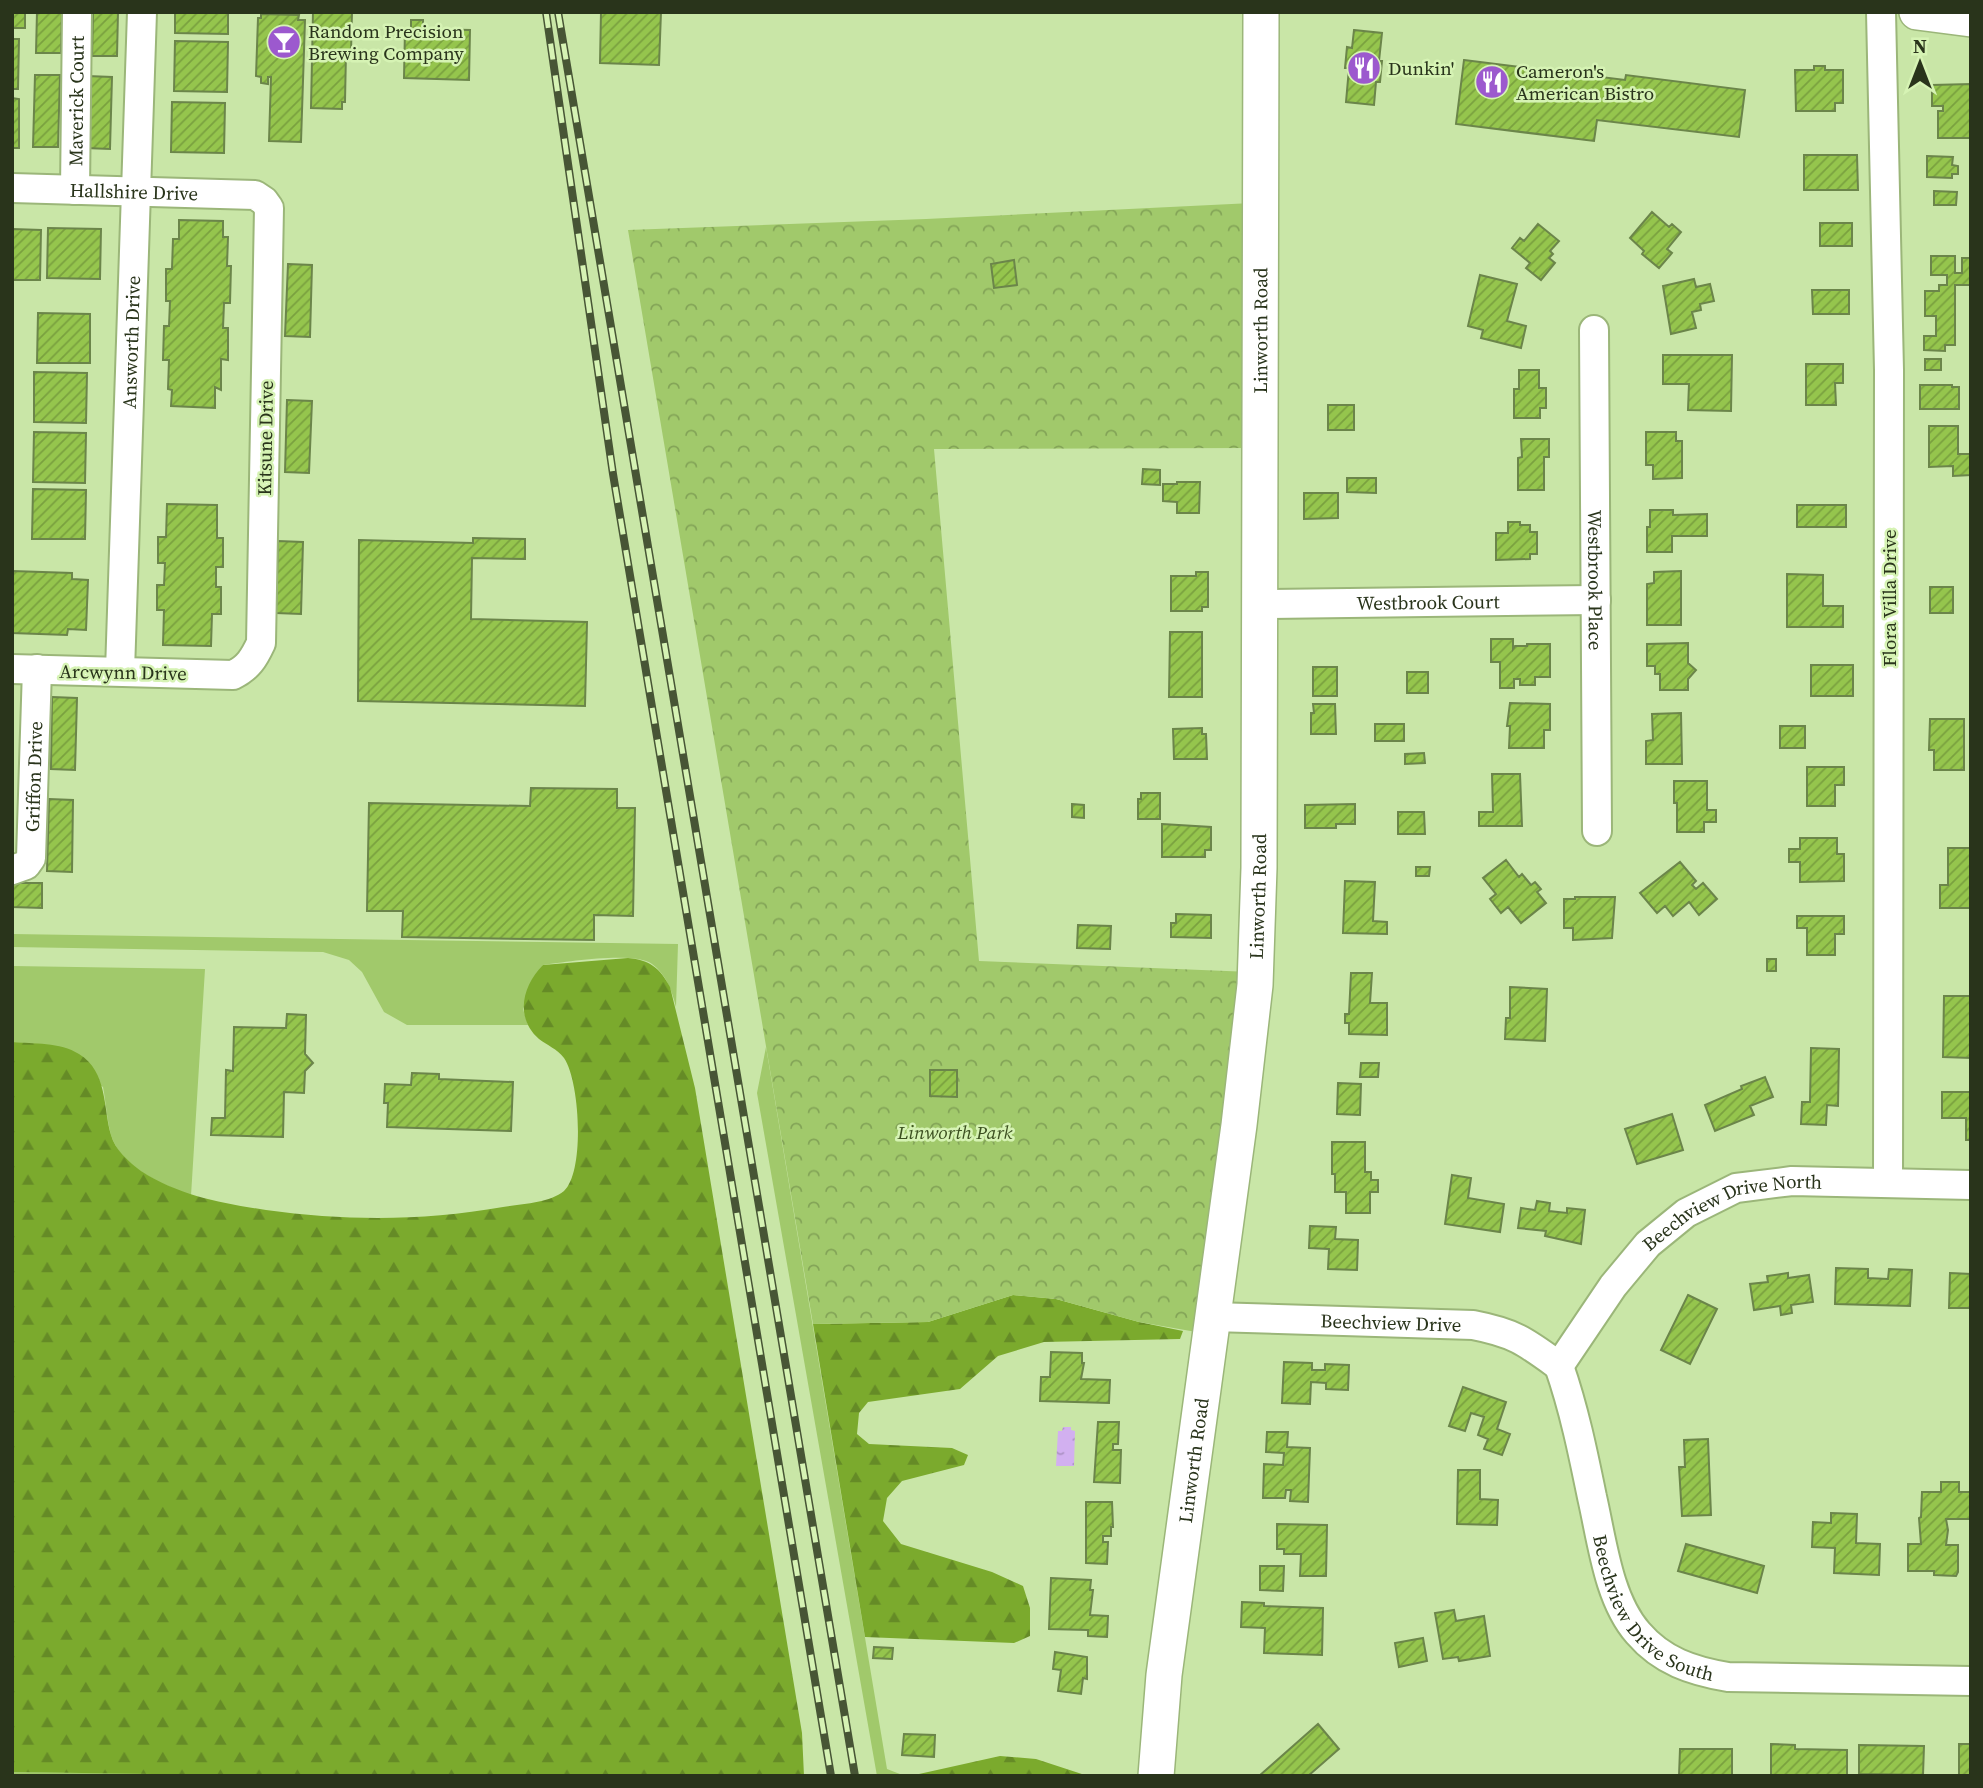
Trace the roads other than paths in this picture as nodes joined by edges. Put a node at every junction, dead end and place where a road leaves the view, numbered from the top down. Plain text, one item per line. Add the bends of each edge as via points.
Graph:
1 (77, 12) edge
2 (142, 12) edge
3 (1261, 12) edge
4 (1881, 12) edge
5 (1917, 12) edge
6 (1971, 19) edge
7 (12, 188) edge
8 (75, 190) junction
9 (137, 192) junction
10 (255, 195) joint
11 (1594, 330) dead end
12 (1596, 600) junction
13 (1260, 604) junction
14 (24, 669) edge
15 (120, 671) junction
16 (233, 675) joint
17 (1597, 831) dead end
18 (12, 870) edge
19 (1888, 1183) junction
20 (1971, 1185) edge
21 (1213, 1317) junction
22 (1559, 1366) junction
23 (1971, 1681) edge
24 (1156, 1776) edge

1 - 8 street, Maverick Court
2 - 9 street, Answorth Drive
3 - 13 main road, Linworth Road
4 - 19 street, Flora Villa Drive via 1889,370
5 - 6 main road
7 - 8 street, Hallshire Drive
8 - 9 street, Hallshire Drive
9 - 10 street, Hallshire Drive
9 - 15 street, Answorth Drive
10 - 16 street, Kitsune Drive via 270,208 261,643 244,670
11 - 12 street, Westbrook Place
12 - 13 street, Westbrook Court
12 - 17 street, Westbrook Place
13 - 21 main road, Linworth Road via 1256,972
14 - 15 street, Arcwynn Drive
14 - 18 street, Griffon Drive via 31,858
15 - 16 street, Arcwynn Drive
19 - 20 street, Beechview Drive North
19 - 22 street, Beechview Drive North via 1792,1181 1736,1188 1686,1213 1648,1244 1612,1286
21 - 22 street, Beechview Drive via 1473,1325 1520,1338
21 - 24 main road, Linworth Road via 1164,1675
22 - 23 street, Beechview Drive South via 1615,1591 1637,1632 1670,1661 1728,1677

